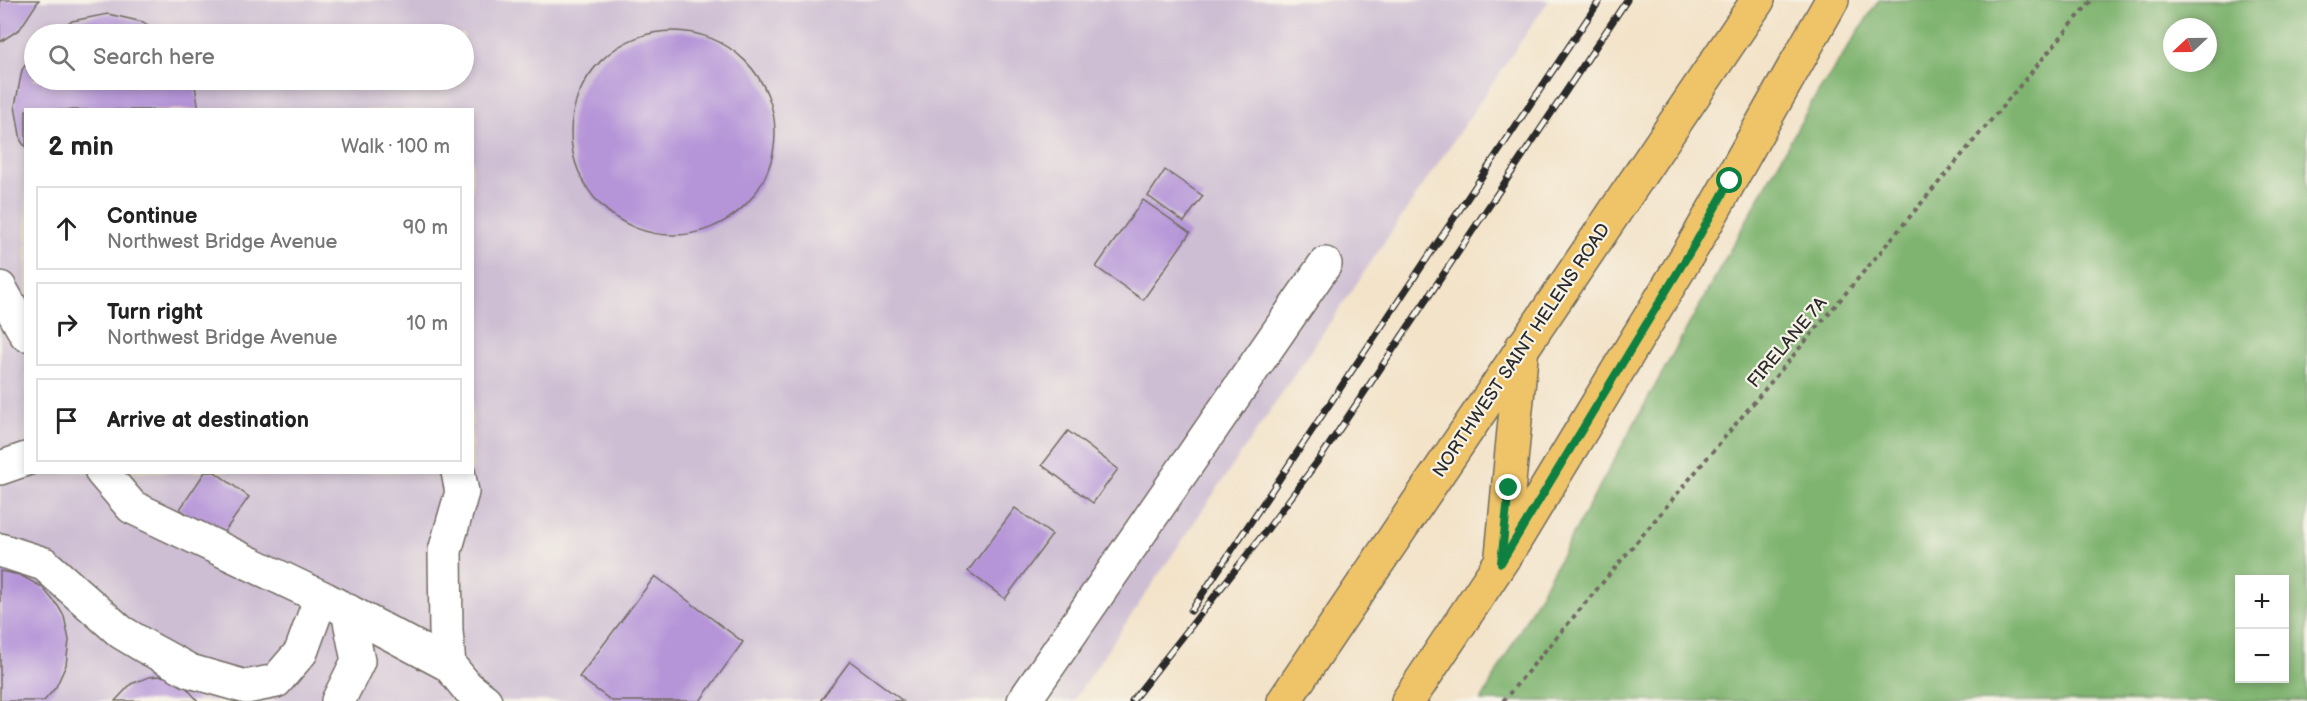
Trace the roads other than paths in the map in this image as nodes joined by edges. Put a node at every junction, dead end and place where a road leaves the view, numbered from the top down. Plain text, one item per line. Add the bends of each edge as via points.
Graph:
1 (1758, 0) edge
2 (1833, 0) edge
3 (1325, 264) dead end
4 (0, 288) edge
5 (24, 330) edge
6 (1522, 347) junction
7 (104, 474) edge
8 (458, 474) edge
9 (0, 550) edge
10 (1501, 563) junction
11 (335, 604) junction
12 (449, 665) junction
13 (338, 701) edge
14 (485, 701) edge
15 (1024, 701) edge
16 (1284, 701) edge
17 (1408, 701) edge

1 - 6 main road, NORTHWEST SAINT HELENS ROAD
2 - 10 main road via 1696,242
3 - 15 lane
4 - 5 lane
6 - 10 main road
6 - 16 main road, NORTHWEST SAINT HELENS ROAD
7 - 11 lane via 132,507
8 - 12 lane via 462,492 445,551
9 - 11 lane via 44,564 133,640 190,672 246,687 276,681
10 - 17 main road
11 - 12 lane
11 - 13 lane via 358,661
12 - 14 lane

